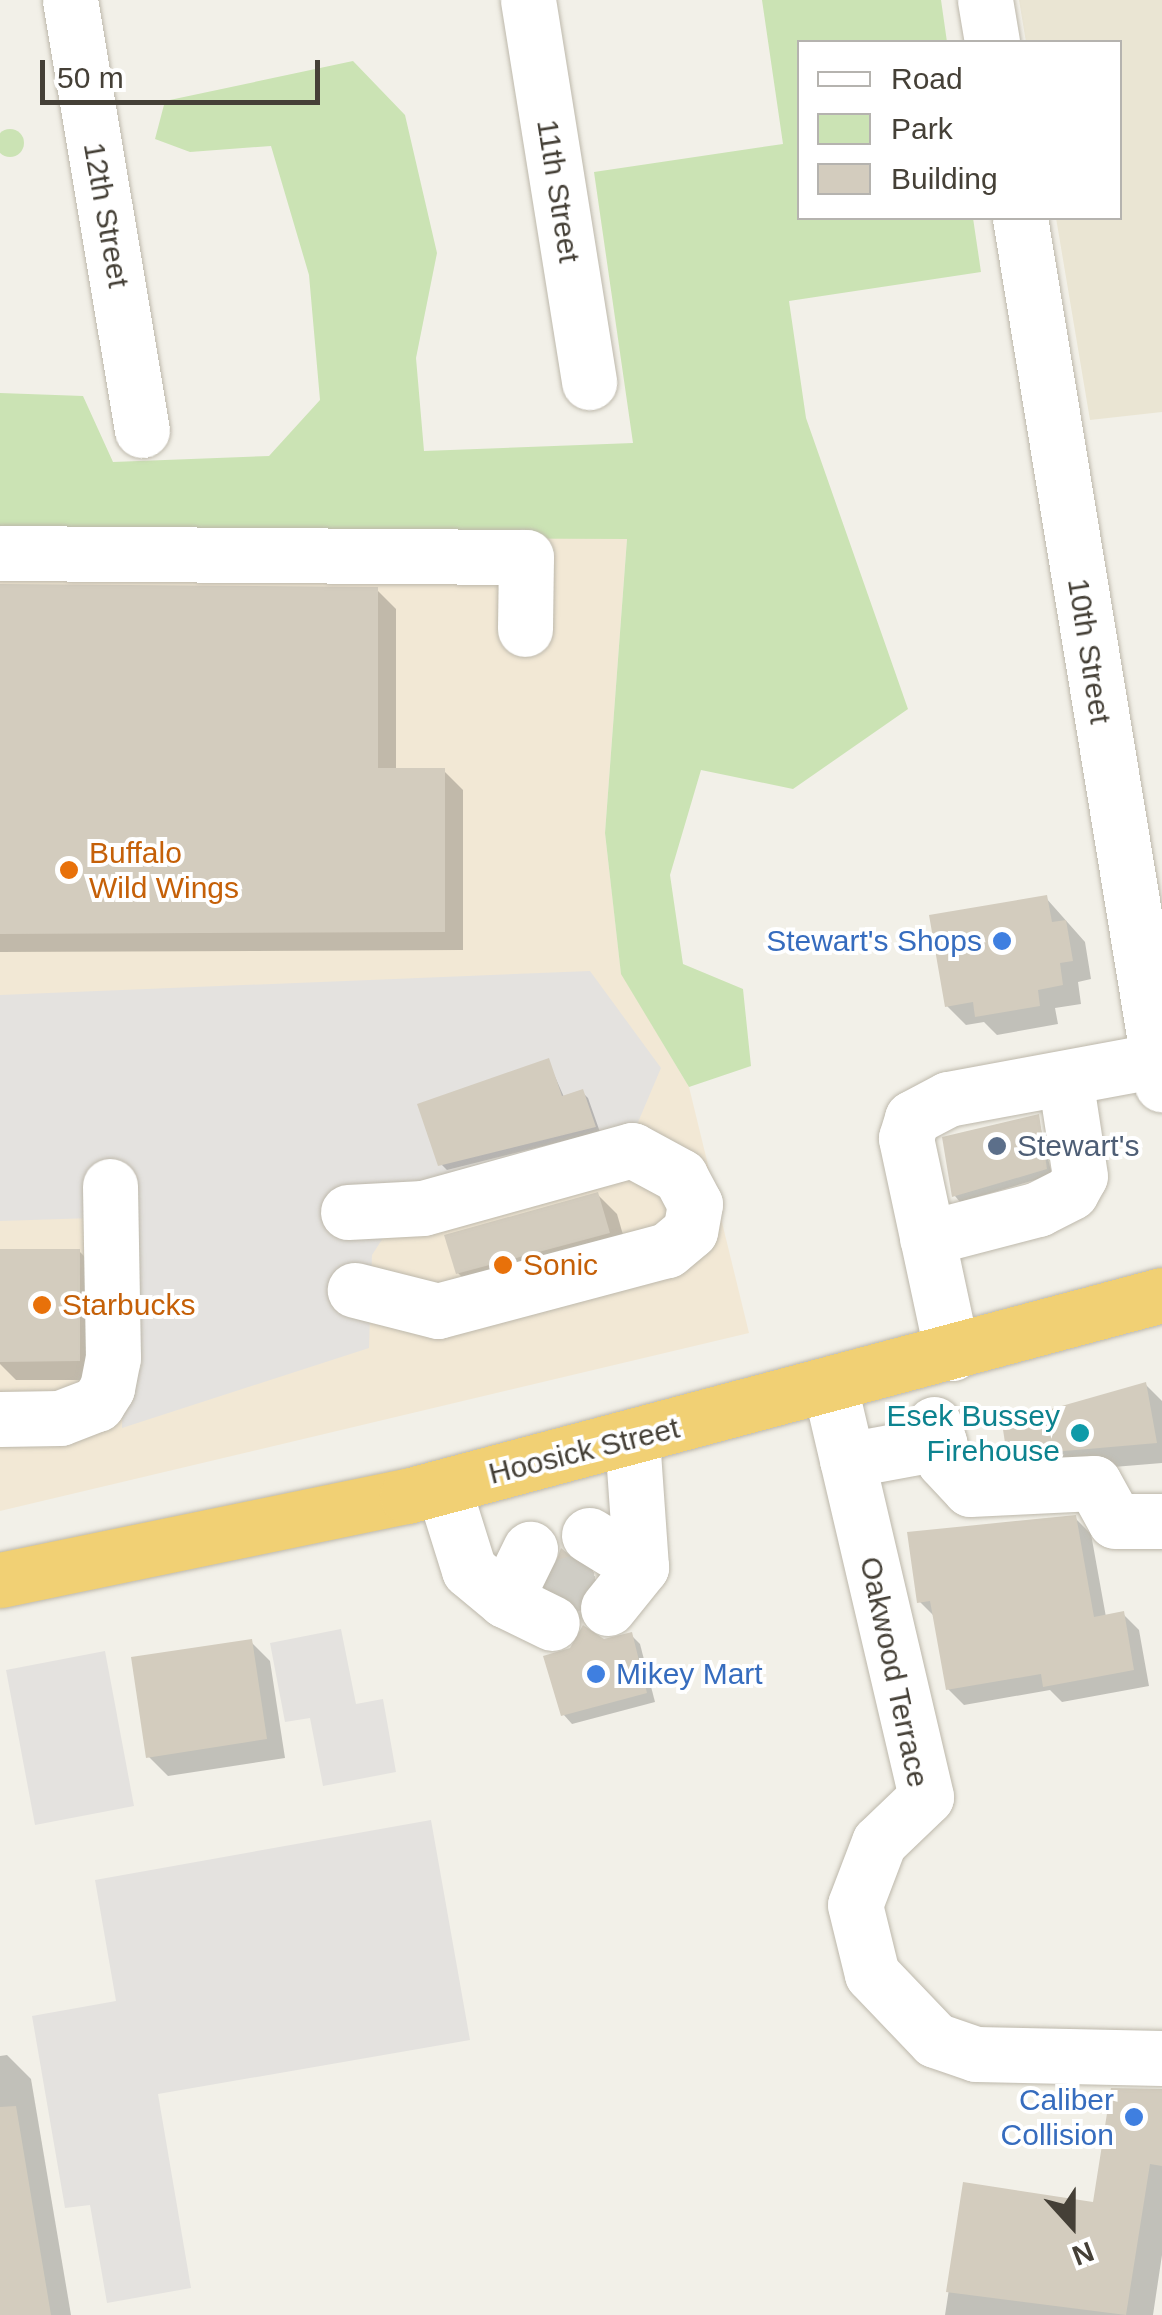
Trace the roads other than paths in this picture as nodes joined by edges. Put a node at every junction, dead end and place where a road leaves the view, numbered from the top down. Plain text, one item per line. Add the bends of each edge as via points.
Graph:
1 (70, 0) edge
2 (528, 0) edge
3 (985, 0) edge
4 (992, 40) edge
5 (1020, 220) edge
6 (589, 382) dead end
7 (142, 430) dead end
8 (0, 554) edge
9 (525, 629) dead end
10 (1158, 1049) edge
11 (1065, 1078) junction
12 (110, 1186) dead end
13 (348, 1212) dead end
14 (927, 1238) junction
15 (354, 1290) dead end
16 (1162, 1295) edge
17 (952, 1353) junction
18 (830, 1388) junction
19 (0, 1419) edge
20 (632, 1439) junction
21 (847, 1460) junction
22 (442, 1487) junction
23 (1162, 1521) edge
24 (610, 1571) dead end
25 (0, 1580) edge
26 (532, 1591) tunnel mouth
27 (1162, 2058) edge

1 - 7 street, 12th Street
2 - 6 street, 11th Street
3 - 4 street
5 - 10 street, 10th Street
8 - 9 street via 526,556
10 - 11 street
11 - 14 street via 1080,1176 1071,1192 1038,1209
11 - 14 street via 948,1099 912,1118 906,1138
12 - 19 street via 113,1358 107,1388 97,1404 60,1418
13 - 15 street via 423,1208 632,1150 680,1176 695,1204 690,1231 668,1250 438,1311
14 - 17 street
16 - 17 highway, Hoosick Street
17 - 18 highway, Hoosick Street
18 - 20 highway, Hoosick Street
18 - 21 street, Oakwood Terrace
20 - 22 highway, Hoosick Street
20 - 24 street
21 - 23 street via 937,1434 944,1462 970,1489 1094,1484 1115,1521
21 - 27 street, Oakwood Terrace via 926,1797 879,1842 855,1905 872,1974 935,2040 976,2054
22 - 25 highway, Hoosick Street
22 - 26 street via 468,1570

